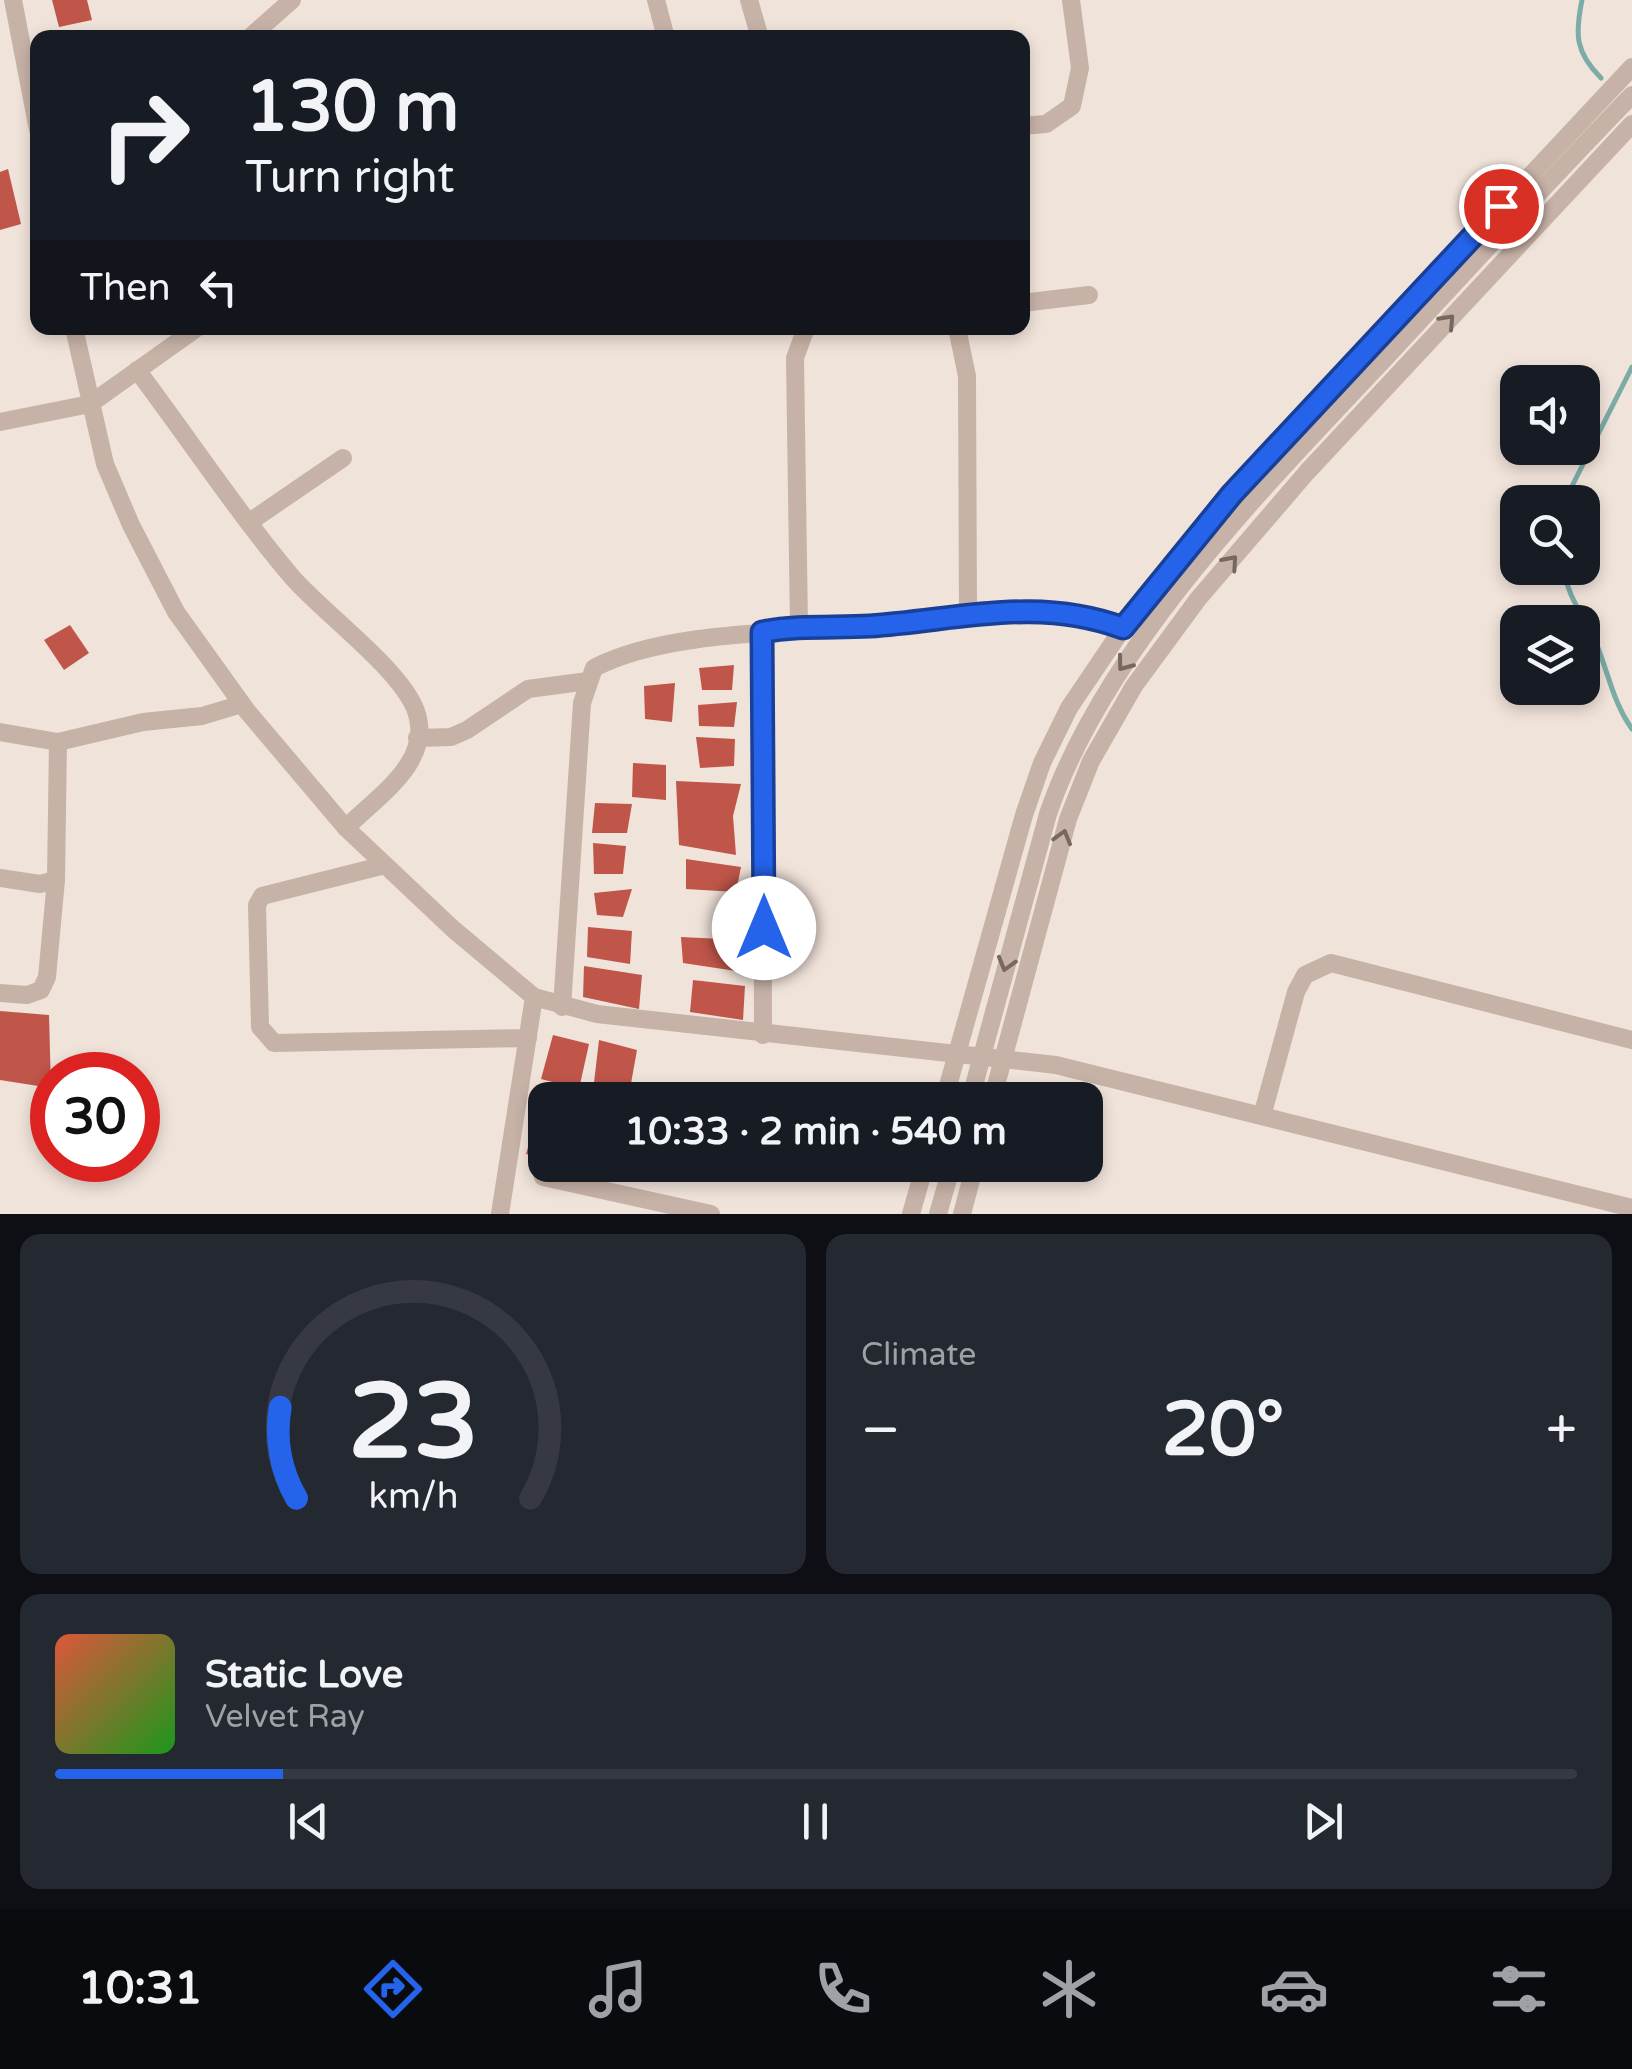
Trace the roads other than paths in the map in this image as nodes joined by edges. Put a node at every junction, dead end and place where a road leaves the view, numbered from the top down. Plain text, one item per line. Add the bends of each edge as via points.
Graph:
1 (13, 0) edge
2 (292, 0) edge
3 (656, 0) edge
4 (749, 0) edge
5 (1072, 0) edge
6 (259, 30) edge
7 (664, 30) edge
8 (758, 30) edge
9 (1632, 67) edge
10 (30, 88) edge
11 (1632, 96) edge
12 (1632, 124) edge
13 (1030, 125) edge
14 (1089, 294) dead end
15 (1030, 302) edge
16 (75, 335) edge
17 (187, 335) edge
18 (803, 335) edge
19 (959, 335) edge
20 (136, 370) junction
21 (90, 404) junction
22 (0, 422) edge
23 (343, 458) dead end
24 (251, 520) junction
25 (968, 612) junction
26 (798, 627) junction
27 (1123, 628) junction
28 (762, 632) junction
29 (588, 681) junction
30 (242, 704) junction
31 (0, 732) edge
32 (417, 738) junction
33 (58, 742) junction
34 (346, 828) junction
35 (385, 865) junction
36 (0, 878) edge
37 (56, 880) junction
38 (0, 992) edge
39 (534, 997) junction
40 (562, 1007) junction
41 (763, 1034) junction
42 (528, 1038) junction
43 (1632, 1040) edge
44 (957, 1055) junction
45 (982, 1057) junction
46 (1003, 1059) junction
47 (949, 1082) edge
48 (975, 1082) edge
49 (997, 1082) edge
50 (1262, 1116) junction
51 (567, 1182) edge
52 (920, 1182) edge
53 (947, 1182) edge
54 (970, 1182) edge
55 (1632, 1208) edge
56 (500, 1214) edge
57 (711, 1214) edge
58 (911, 1214) edge
59 (938, 1214) edge
60 (962, 1214) edge

1 - 10 street
2 - 6 street
3 - 7 street
4 - 8 street
5 - 13 street via 1080,68 1072,106 1046,124
9 - 27 street via 1232,494
11 -> 45 street via 1294,456 1109,683 1062,771
46 -> 12 street via 1068,819 1090,761 1134,686 1308,472
14 - 15 street
16 - 21 street
17 - 20 street
18 - 26 street via 795,358
19 - 25 street via 967,376
20 - 21 street
20 - 24 street
21 - 22 street
21 - 30 street via 105,464 131,525 176,612
23 - 24 street
24 - 32 street via 296,581 396,683 416,711
25 - 26 street via 872,626
25 - 27 street via 1024,608 1090,616
26 - 28 street
27 - 44 street via 1069,708 1042,763
28 - 29 street via 612,659 594,668
28 - 41 street
29 - 32 street via 528,689 451,737
29 - 40 street
30 - 33 street
30 - 34 street
31 - 33 street
32 - 34 street via 398,780
33 - 37 street
34 - 35 street
35 - 39 street
35 - 42 street via 262,896 257,905 264,1037 274,1043 366,1044
36 - 37 street
37 - 38 street via 41,990
39 - 40 street
39 - 42 street
40 - 41 street
41 - 44 street
42 - 56 street
43 - 50 street via 1331,963 1305,974 1296,992
44 - 45 street
44 - 47 street
45 - 46 street
45 - 48 street
46 - 49 street
46 - 50 street via 1056,1064
50 - 55 street
51 - 57 street
52 - 58 street
53 - 59 street
54 - 60 street

